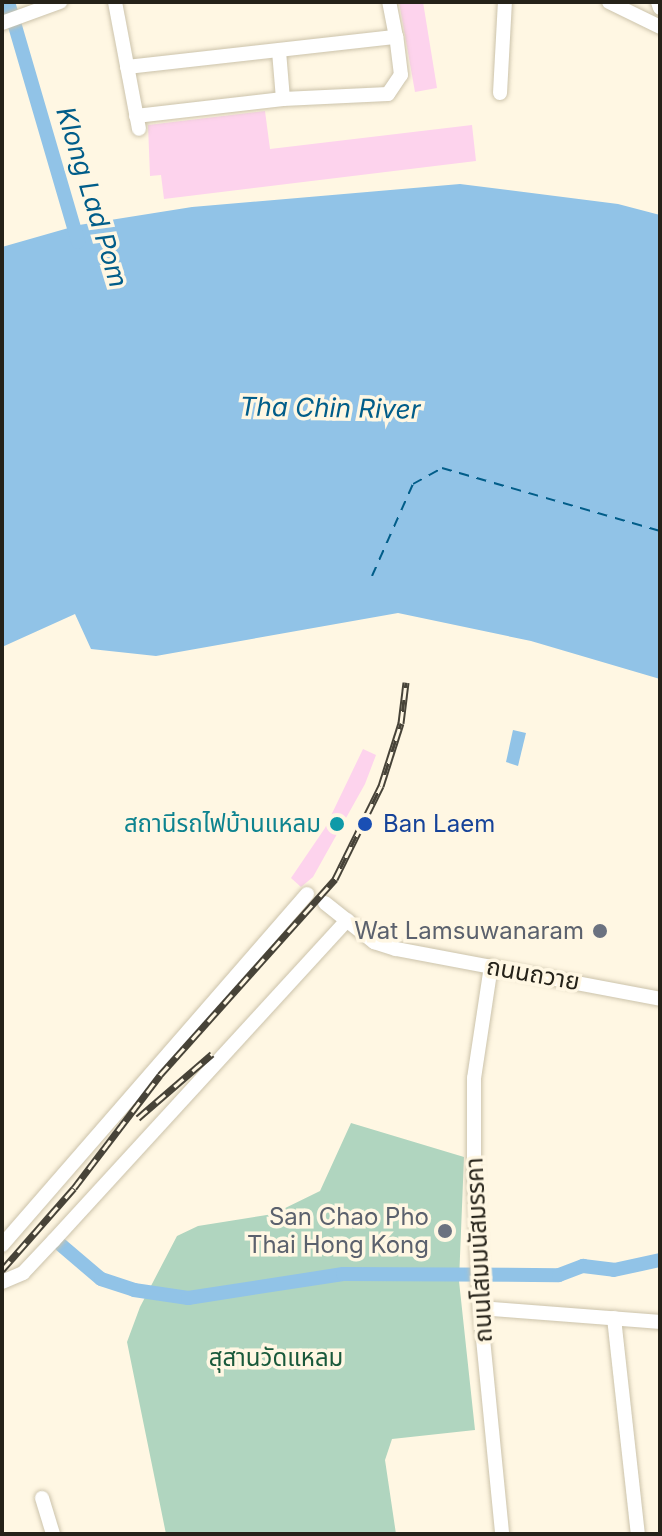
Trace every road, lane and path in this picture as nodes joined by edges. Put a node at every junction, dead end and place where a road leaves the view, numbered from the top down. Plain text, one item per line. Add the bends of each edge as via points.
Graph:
1 (115, 2) edge
2 (389, 2) edge
3 (505, 2) edge
4 (609, 2) edge
5 (53, 3) edge
6 (10, 20) edge
7 (660, 27) edge
8 (396, 37) junction
9 (279, 51) junction
10 (127, 67) junction
11 (500, 93) dead end
12 (283, 99) junction
13 (307, 894) dead end
14 (325, 903) dead end
15 (347, 920) junction
16 (491, 966) junction
17 (660, 999) edge
18 (2, 1245) edge
19 (2, 1282) edge
20 (480, 1308) junction
21 (614, 1318) junction
22 (660, 1322) edge
23 (42, 1498) dead end
24 (53, 1534) edge
25 (502, 1534) edge
26 (638, 1534) edge

1 - 10 street
2 - 8 street
3 - 11 street
4 - 7 street
5 - 6 street
8 - 9 street
8 - 12 street via 401,75 388,94
9 - 10 street
9 - 12 street
10 - 12 street via 137,122
13 - 18 street
14 - 15 street, ถนนถวาย
15 - 16 street, ถนนถวาย via 374,942
15 - 19 street via 23,1273
16 - 17 street, ถนนถวาย
16 - 20 street, ถนนโสมมนัสมรรคา via 474,1078
20 - 21 street
20 - 25 street, ถนนโสมมนัสมรรคา
21 - 22 street
21 - 26 street
23 - 24 street

